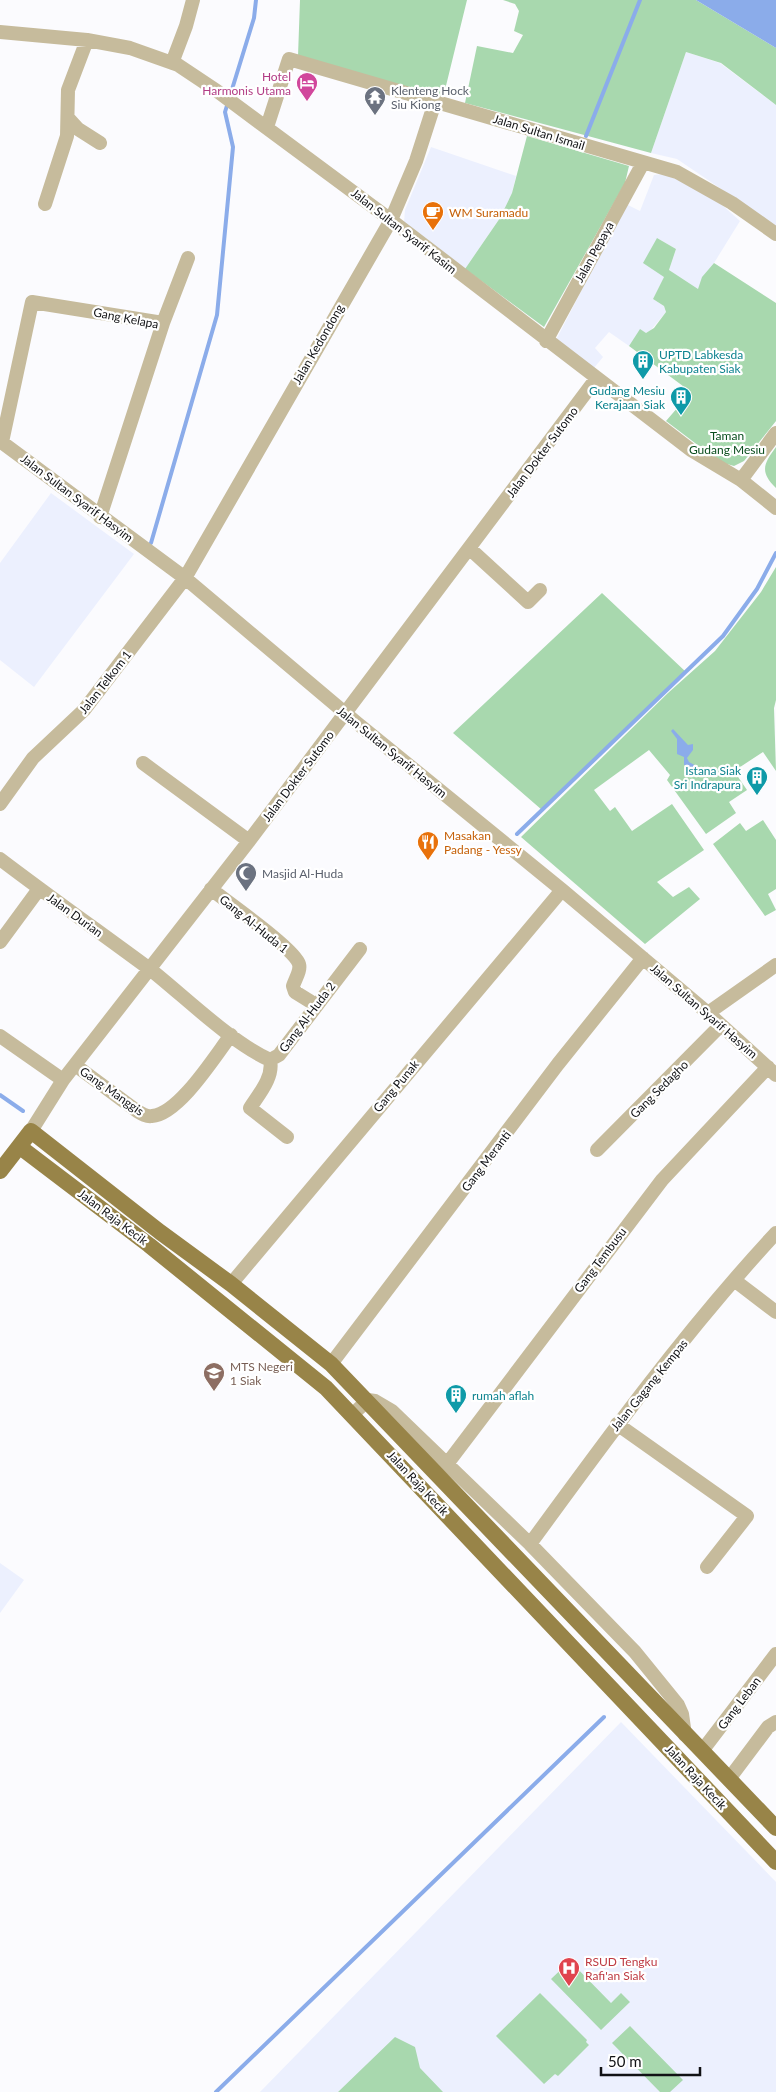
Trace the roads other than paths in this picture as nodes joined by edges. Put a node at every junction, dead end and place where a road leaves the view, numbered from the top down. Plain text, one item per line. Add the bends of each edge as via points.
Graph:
1 (193, 0) edge
2 (0, 32) edge
3 (87, 40) junction
4 (172, 63) junction
5 (435, 102) junction
6 (68, 118) junction
7 (267, 127) junction
8 (100, 144) dead end
9 (643, 163) junction
10 (45, 204) dead end
11 (391, 220) junction
12 (776, 234) edge
13 (188, 258) dead end
14 (164, 323) junction
15 (546, 341) junction
16 (596, 379) junction
17 (776, 434) edge
18 (1, 442) edge
19 (741, 480) junction
20 (776, 508) edge
21 (100, 517) junction
22 (469, 548) junction
23 (185, 578) junction
24 (540, 590) dead end
25 (345, 714) junction
26 (143, 762) dead end
27 (0, 804) edge
28 (249, 841) junction
29 (0, 859) edge
30 (39, 889) junction
31 (211, 889) junction
32 (562, 890) junction
33 (0, 942) edge
34 (360, 949) dead end
35 (643, 958) junction
36 (776, 965) edge
37 (150, 970) junction
38 (316, 1005) junction
39 (708, 1013) junction
40 (720, 1026) junction
41 (232, 1035) junction
42 (0, 1036) edge
43 (270, 1060) junction
44 (75, 1065) junction
45 (772, 1071) edge
46 (63, 1080) junction
47 (31, 1130) junction
48 (287, 1137) dead end
49 (20, 1147) junction
50 (597, 1150) dead end
51 (0, 1172) edge
52 (776, 1233) edge
53 (154, 1239) junction
54 (734, 1280) junction
55 (232, 1284) junction
56 (776, 1312) edge
57 (331, 1364) junction
58 (366, 1400) junction
59 (352, 1414) junction
60 (617, 1424) junction
61 (447, 1464) junction
62 (530, 1544) junction
63 (707, 1566) dead end
64 (776, 1654) edge
65 (776, 1722) edge
66 (685, 1735) junction
67 (702, 1751) junction
68 (729, 1779) junction
69 (776, 1827) edge
70 (776, 1862) edge

1 - 4 street
2 - 3 street, Jalan Sultan Syarif Kasim
3 - 4 street, Jalan Sultan Syarif Kasim via 130,48
3 - 6 street via 68,90
4 - 7 street, Jalan Sultan Syarif Kasim
5 - 7 street, Jalan Sultan Ismail via 290,59
5 - 9 street, Jalan Sultan Ismail
5 - 11 street, Jalan Kedondong via 416,161
6 - 8 street
6 - 10 street via 67,136
7 - 11 street, Jalan Sultan Syarif Kasim
9 - 12 street, Jalan Sultan Ismail via 677,172 732,202
9 - 15 street, Jalan Pepaya
11 - 15 street, Jalan Sultan Syarif Kasim
11 - 23 street, Jalan Kedondong
13 - 14 street
14 - 18 street, Gang Kelapa via 32,302
14 - 21 street, Gang Kelapa
15 - 16 street, Jalan Sultan Syarif Kasim
16 - 19 street, Jalan Sultan Syarif Kasim via 691,450
16 - 22 street, Jalan Dokter Sutomo
17 - 19 street
18 - 21 street, Jalan Sultan Syarif Hasyim
19 - 20 street, Jalan Sultan Syarif Kasim
21 - 23 street, Jalan Sultan Syarif Hasyim
22 - 24 street via 528,602
22 - 25 street, Jalan Dokter Sutomo
23 - 25 street, Jalan Sultan Syarif Hasyim
23 - 27 street, Jalan Telkom 1 via 84,710 34,758
25 - 28 street, Jalan Dokter Sutomo
25 - 32 street, Jalan Sultan Syarif Hasyim
26 - 28 street
28 - 31 street, Jalan Dokter Sutomo
29 - 30 street, Jalan Durian
30 - 33 street
30 - 37 street, Jalan Durian
31 - 37 street, Jalan Dokter Sutomo
31 - 38 street, Gang Al-Huda 1 via 299,962 300,970 292,986 295,992
32 - 35 street, Jalan Sultan Syarif Hasyim
32 - 55 street, Gang Punak
34 - 38 street, Gang Al-Huda 2
35 - 39 street, Jalan Sultan Syarif Hasyim
35 - 57 street, Gang Meranti via 558,1064
36 - 39 street
37 - 41 street, Gang Al-Huda 2
37 - 44 street, Jalan Dokter Sutomo
38 - 43 street, Gang Al-Huda 2 via 279,1056
39 - 40 street, Jalan Sultan Syarif Hasyim
40 - 45 street, Jalan Sultan Syarif Hasyim
40 - 50 street, Gang Sedagho
41 - 43 street, Gang Al-Huda 2
41 - 44 street, Gang Manggis via 183,1099 155,1116 137,1112
42 - 46 street
43 - 48 street via 270,1075 250,1108
44 - 46 street, Jalan Dokter Sutomo
45 - 61 street, Gang Tembusu via 662,1180
46 - 47 street, Jalan Dokter Sutomo
47 - 49 main road, Jalan Dokter Sutomo
47 - 53 main road, Jalan Raja Kecik
49 - 51 main road, Jalan Dokter Sutomo
49 - 53 main road, Jalan Raja Kecik
52 - 54 street, Jalan Gagang Kempas
53 - 55 main road, Jalan Raja Kecik
53 - 59 main road, Jalan Raja Kecik
54 - 56 street
54 - 60 street, Jalan Gagang Kempas
55 - 57 main road, Jalan Raja Kecik
57 - 58 main road, Jalan Raja Kecik
58 - 59 street
58 - 61 street via 373,1400 392,1411
58 - 66 main road, Jalan Raja Kecik
59 - 70 main road, Jalan Raja Kecik
60 - 62 street, Jalan Gagang Kempas
60 - 63 street via 746,1516
61 - 62 street
62 - 66 street via 635,1652 672,1695 682,1714
64 - 67 street, Gang Leban
65 - 68 street via 768,1727
66 - 67 main road, Jalan Raja Kecik
67 - 68 main road, Jalan Raja Kecik
68 - 69 main road, Jalan Raja Kecik

